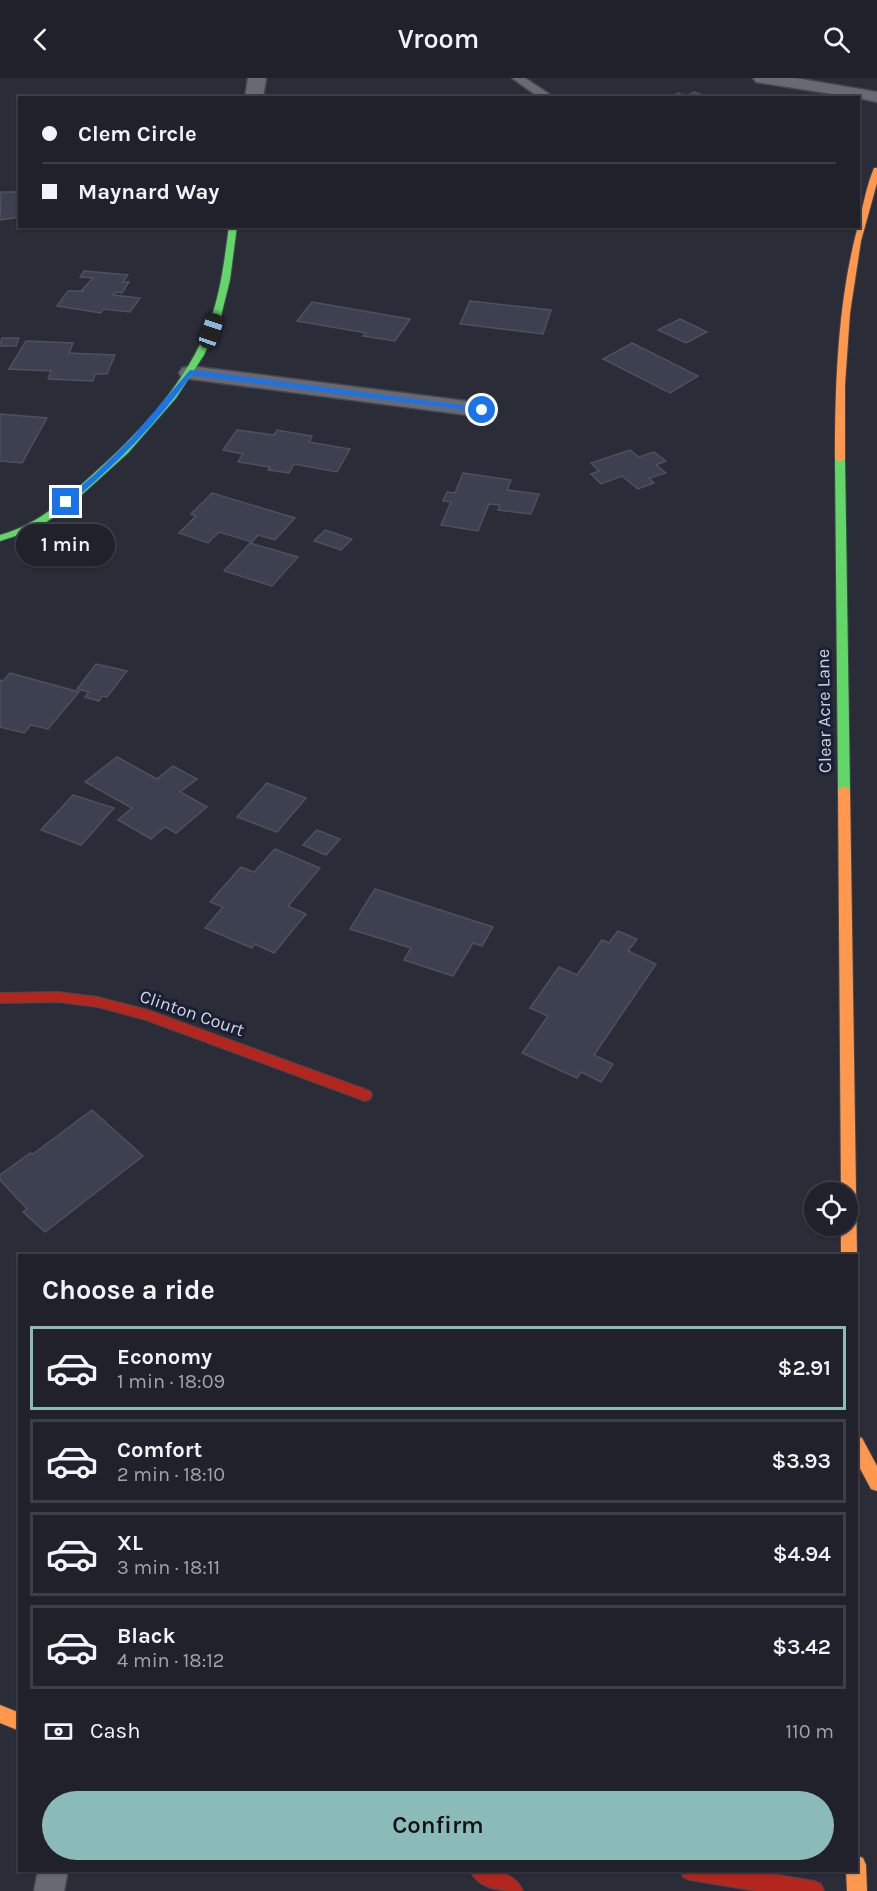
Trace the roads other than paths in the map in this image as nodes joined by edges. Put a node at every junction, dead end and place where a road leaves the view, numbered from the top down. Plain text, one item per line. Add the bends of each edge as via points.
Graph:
1 (257, 78) edge
2 (518, 78) edge
3 (762, 78) edge
4 (254, 96) edge
5 (546, 96) edge
6 (877, 97) edge
7 (877, 170) edge
8 (860, 224) edge
9 (233, 228) edge
10 (859, 228) edge
11 (190, 372) junction
12 (482, 410) dead end
13 (0, 538) edge
14 (0, 998) edge
15 (365, 1095) dead end
16 (849, 1254) edge
17 (858, 1448) edge
18 (877, 1483) edge
19 (0, 1714) edge
20 (18, 1721) edge
21 (53, 1872) edge
22 (483, 1872) edge
23 (702, 1872) edge
24 (856, 1872) edge
25 (50, 1891) edge
26 (513, 1891) edge
27 (814, 1891) edge
28 (857, 1891) edge

1 - 4 street
2 - 5 lane
3 - 6 street
7 - 8 main road, Clear Acre Lane
9 - 11 main road via 217,312
10 - 16 main road, Clear Acre Lane via 844,311 839,397
11 - 12 street
11 - 13 main road via 152,420 98,476 40,523
14 - 15 main road, Clinton Court via 58,997 138,1012
17 - 18 main road
19 - 20 main road
21 - 25 lane
22 - 26 main road
23 - 27 main road
24 - 28 main road

